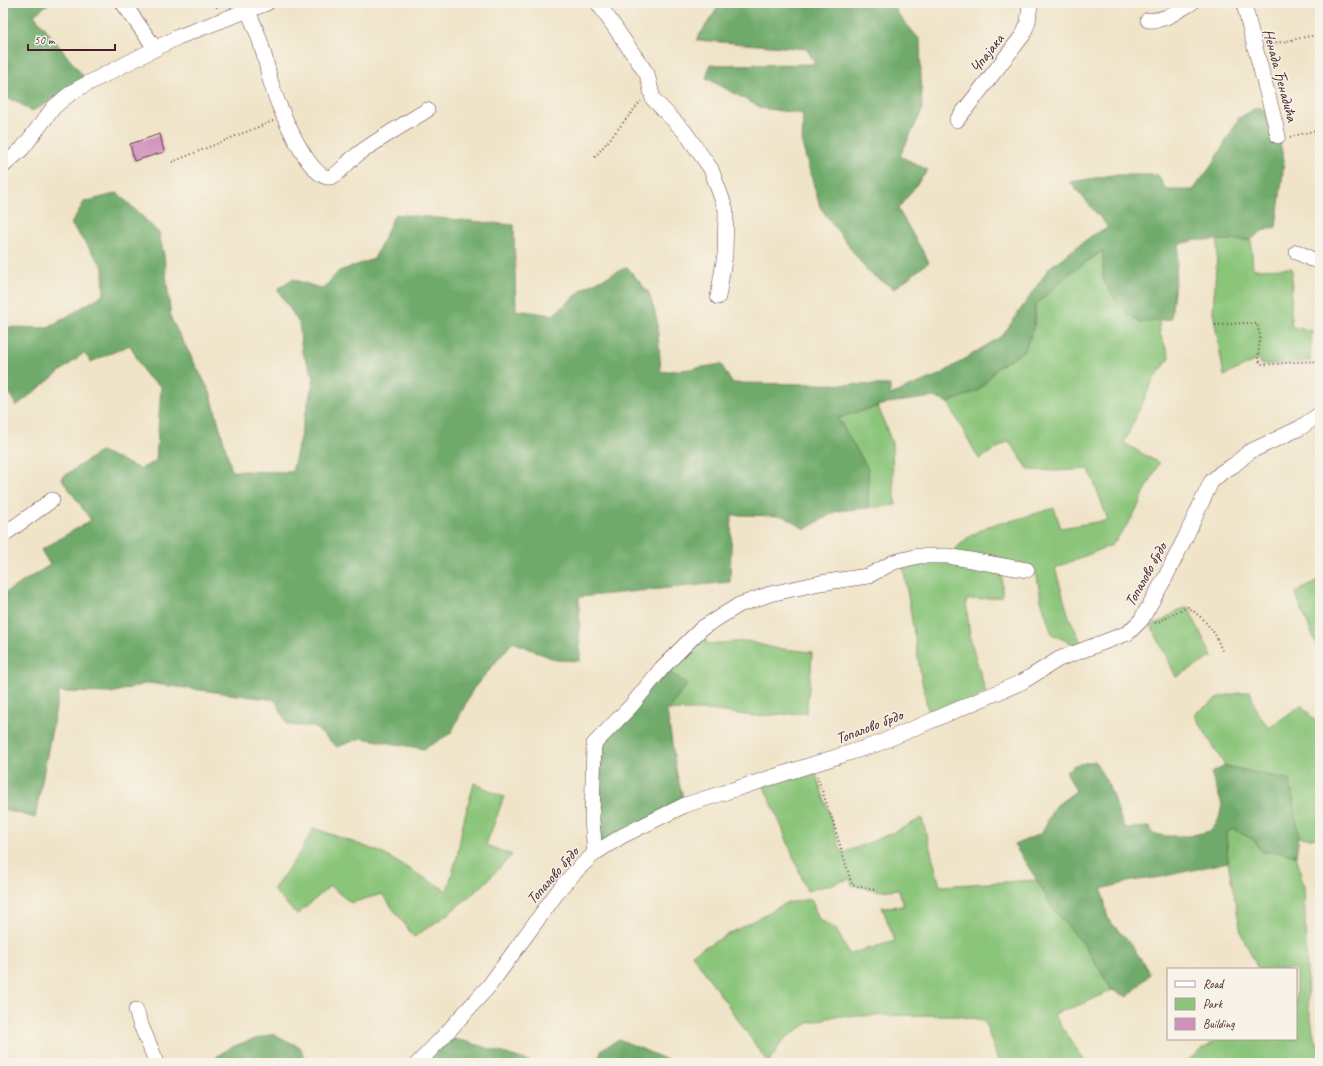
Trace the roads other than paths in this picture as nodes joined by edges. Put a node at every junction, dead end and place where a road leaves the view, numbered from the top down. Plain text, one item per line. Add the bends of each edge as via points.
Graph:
1 (122, 3) edge
2 (267, 3) edge
3 (598, 3) edge
4 (1030, 3) edge
5 (1190, 3) edge
6 (1244, 3) edge
7 (248, 11) junction
8 (1148, 20) dead end
9 (155, 48) junction
10 (427, 110) dead end
11 (957, 120) dead end
12 (1278, 136) road end
13 (3, 166) edge
14 (1297, 252) dead end
15 (1320, 261) edge
16 (718, 297) dead end
17 (1320, 414) edge
18 (52, 500) dead end
19 (3, 535) edge
20 (1027, 570) dead end
21 (595, 853) junction
22 (136, 1010) dead end
23 (157, 1063) edge
24 (418, 1063) edge

1 - 9 street
2 - 7 street
3 - 16 street via 647,74 653,99 685,132 711,169 726,210 725,255
4 - 11 street, Чпајака via 1028,22 1023,34
5 - 8 street via 1170,16 1155,21
6 - 12 street, Ненада Ђенадића
7 - 9 street
7 - 10 street via 284,117 310,164 321,176 334,176 360,153
9 - 13 street via 67,96 54,107 22,149
14 - 15 street
17 - 21 street, Топалово брдо via 1300,428 1249,452 1211,482 1179,550 1141,620 1128,633 1059,659 1022,682 877,744 685,805 622,836
18 - 19 street
20 - 21 street via 948,556 919,556 894,562 868,576 820,583 739,604 702,628 662,668 631,706 594,744 592,820
21 - 24 street, Топалово брдо via 562,886 489,986
22 - 23 street

